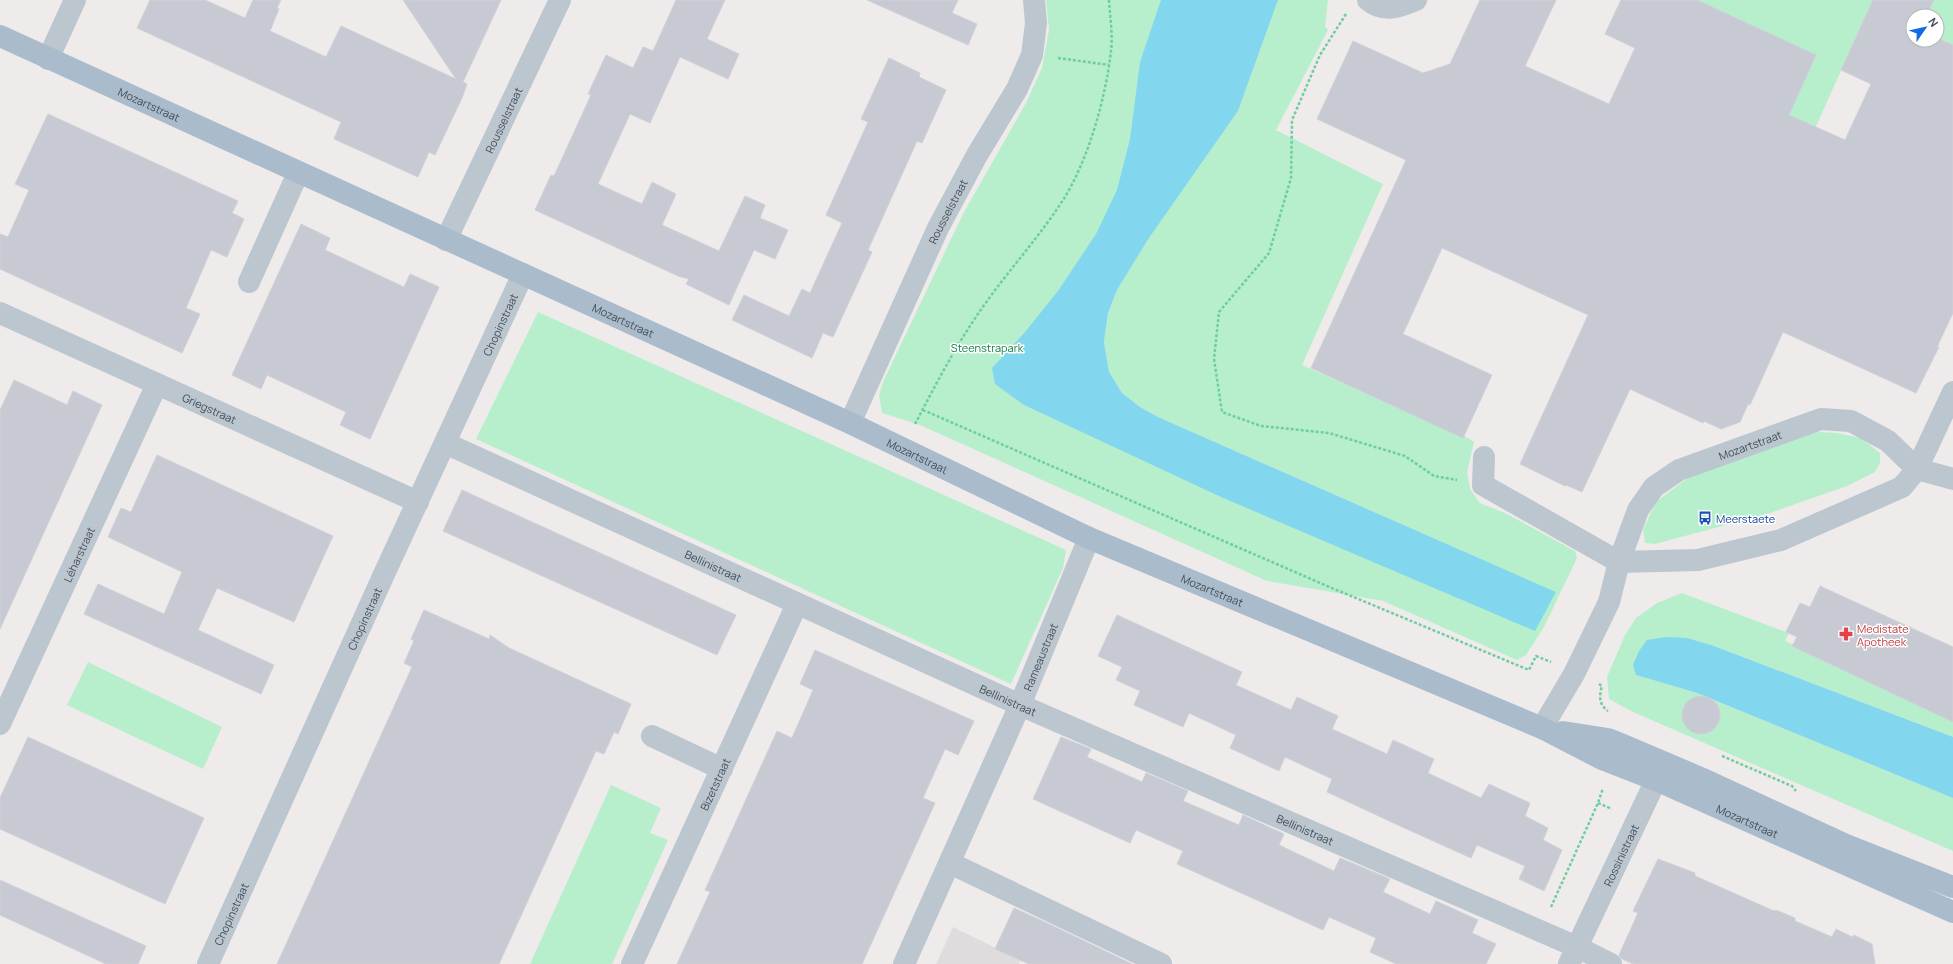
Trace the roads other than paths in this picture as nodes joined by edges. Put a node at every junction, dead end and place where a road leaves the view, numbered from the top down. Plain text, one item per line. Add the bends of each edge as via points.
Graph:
1 (76, 0) edge
2 (560, 0) edge
3 (1034, 0) edge
4 (1368, 0) edge
5 (1416, 0) edge
6 (0, 36) edge
7 (48, 59) junction
8 (298, 173) junction
9 (446, 240) junction
10 (523, 274) junction
11 (249, 282) dead end
12 (0, 313) edge
13 (157, 384) junction
14 (1953, 392) edge
15 (1948, 414) edge
16 (850, 423) junction
17 (445, 443) junction
18 (1484, 457) dead end
19 (1917, 469) junction
20 (1953, 479) edge
21 (418, 502) junction
22 (1089, 538) junction
23 (1619, 562) junction
24 (798, 604) junction
25 (1020, 705) junction
26 (0, 724) edge
27 (1542, 728) junction
28 (652, 736) dead end
29 (722, 769) junction
30 (1660, 771) junction
31 (950, 863) junction
32 (1953, 887) edge
33 (1953, 912) edge
34 (1573, 956) edge
35 (208, 964) edge
36 (632, 964) edge
37 (904, 964) edge
38 (1161, 964) edge
39 (1611, 964) edge

1 - 7 street
2 - 9 street, Rousselstraat
3 - 16 street, Rousselstraat via 1036,23 1032,55 1017,89 977,155 938,228
4 - 5 street via 1386,9
6 - 7 main road, Mozartstraat
7 - 8 main road, Mozartstraat
8 - 9 main road, Mozartstraat
8 - 11 street
9 - 10 main road, Mozartstraat
10 - 16 main road, Mozartstraat
10 - 17 street, Chopinstraat
12 - 13 street, Griegstraat
13 - 21 street, Griegstraat
13 - 26 street, Léharstraat
14 - 15 street
15 - 19 street
16 - 22 main road, Mozartstraat
17 - 21 street, Chopinstraat
17 - 24 street, Bellinistraat
18 - 23 street via 1483,485
19 - 20 street, Mozartstraat
19 - 23 street via 1902,487 1781,540 1698,560
19 - 23 street, Mozartstraat via 1888,441 1851,421 1821,418 1679,470 1654,487 1638,510
21 - 35 street, Chopinstraat
22 - 25 street, Rameaustraat
22 - 27 main road, Mozartstraat
23 - 27 street, Mozartstraat via 1609,602 1574,674
24 - 25 street, Bellinistraat
24 - 29 street, Bizetstraat
25 - 31 street, Rameaustraat
25 - 34 street, Bellinistraat via 1540,931
27 - 30 main road, Mozartstraat via 1613,764
27 - 30 main road, Mozartstraat via 1608,739
28 - 29 street
29 - 36 street, Bizetstraat
30 - 32 main road, Mozartstraat
30 - 33 main road, Mozartstraat
30 - 34 street, Rossinistraat
31 - 37 street, Rameaustraat
31 - 38 street
34 - 39 street

